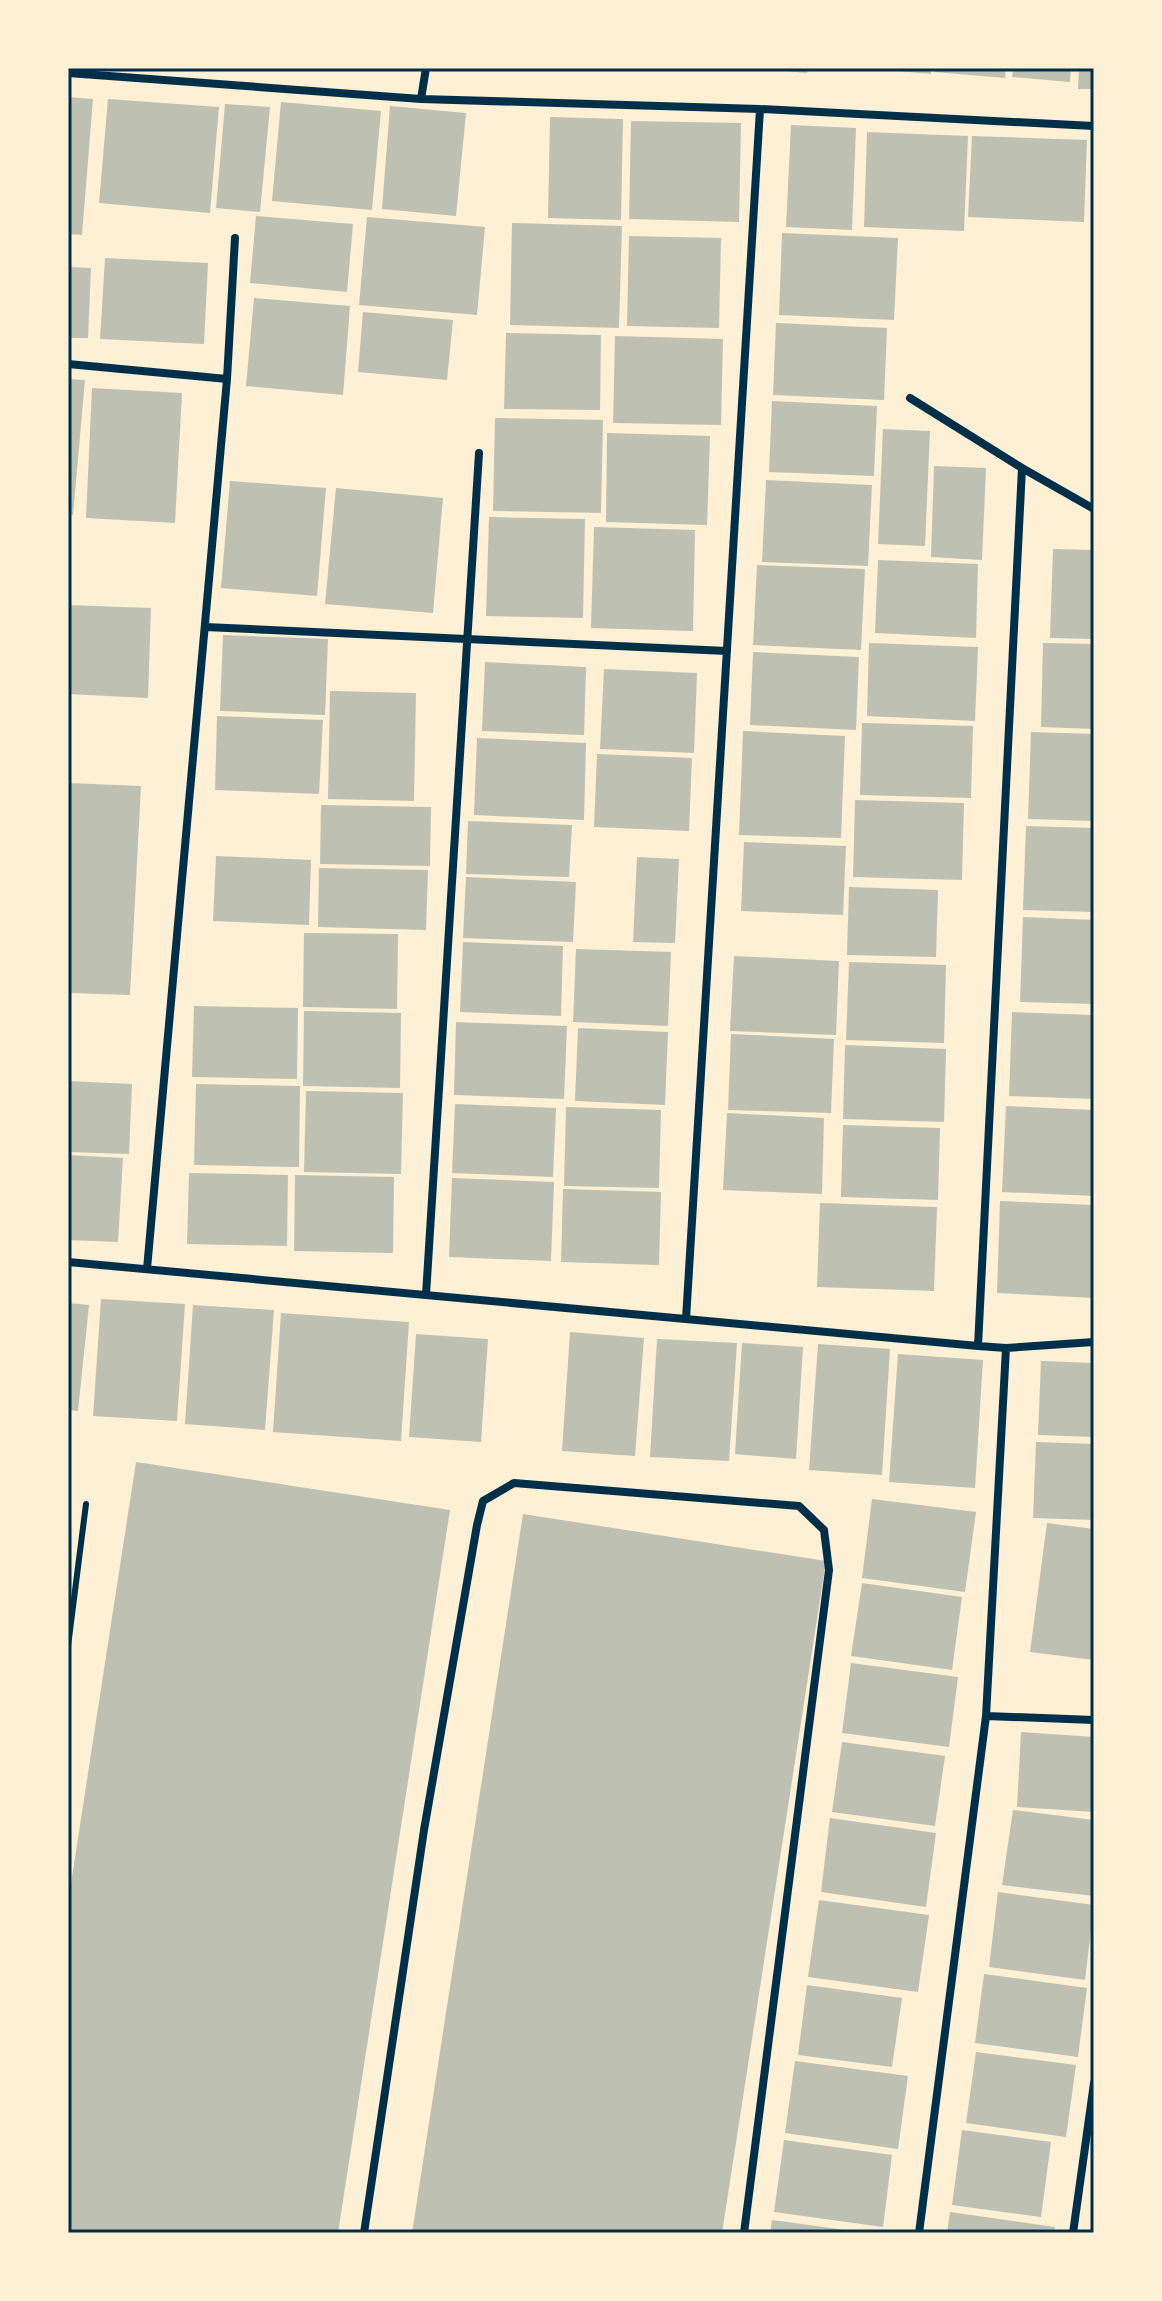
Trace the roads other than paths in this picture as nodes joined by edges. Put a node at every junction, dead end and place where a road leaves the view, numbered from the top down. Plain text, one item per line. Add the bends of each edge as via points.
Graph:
1 (426, 68) edge
2 (68, 73) edge
3 (421, 99) junction
4 (760, 109) junction
5 (1094, 126) edge
6 (235, 238) dead end
7 (68, 364) edge
8 (227, 379) junction
9 (910, 398) dead end
10 (479, 453) dead end
11 (1022, 468) junction
12 (1094, 509) edge
13 (205, 627) junction
14 (467, 639) junction
15 (727, 651) junction
16 (68, 1262) edge
17 (147, 1269) junction
18 (426, 1295) junction
19 (686, 1319) junction
20 (1094, 1342) edge
21 (978, 1346) junction
22 (1006, 1348) junction
23 (86, 1504) dead end
24 (68, 1646) edge
25 (986, 1716) junction
26 (1094, 1720) edge
27 (1094, 2083) edge
28 (364, 2233) edge
29 (744, 2233) edge
30 (919, 2233) edge
31 (1073, 2233) edge

1 - 3 street
2 - 3 street
3 - 4 street
4 - 5 street
4 - 15 street
6 - 8 street
7 - 8 street
8 - 13 street
9 - 11 street
10 - 14 street
11 - 12 street
11 - 21 street
13 - 14 street
13 - 17 street
14 - 15 street
14 - 18 street
15 - 19 street
16 - 17 street
17 - 18 street
18 - 19 street
19 - 21 street
20 - 22 street
21 - 22 street
22 - 25 street
23 - 24 lane
25 - 26 street
25 - 30 street
27 - 31 street
28 - 29 street via 424,1830 477,1525 483,1501 514,1483 799,1506 824,1530 829,1570

